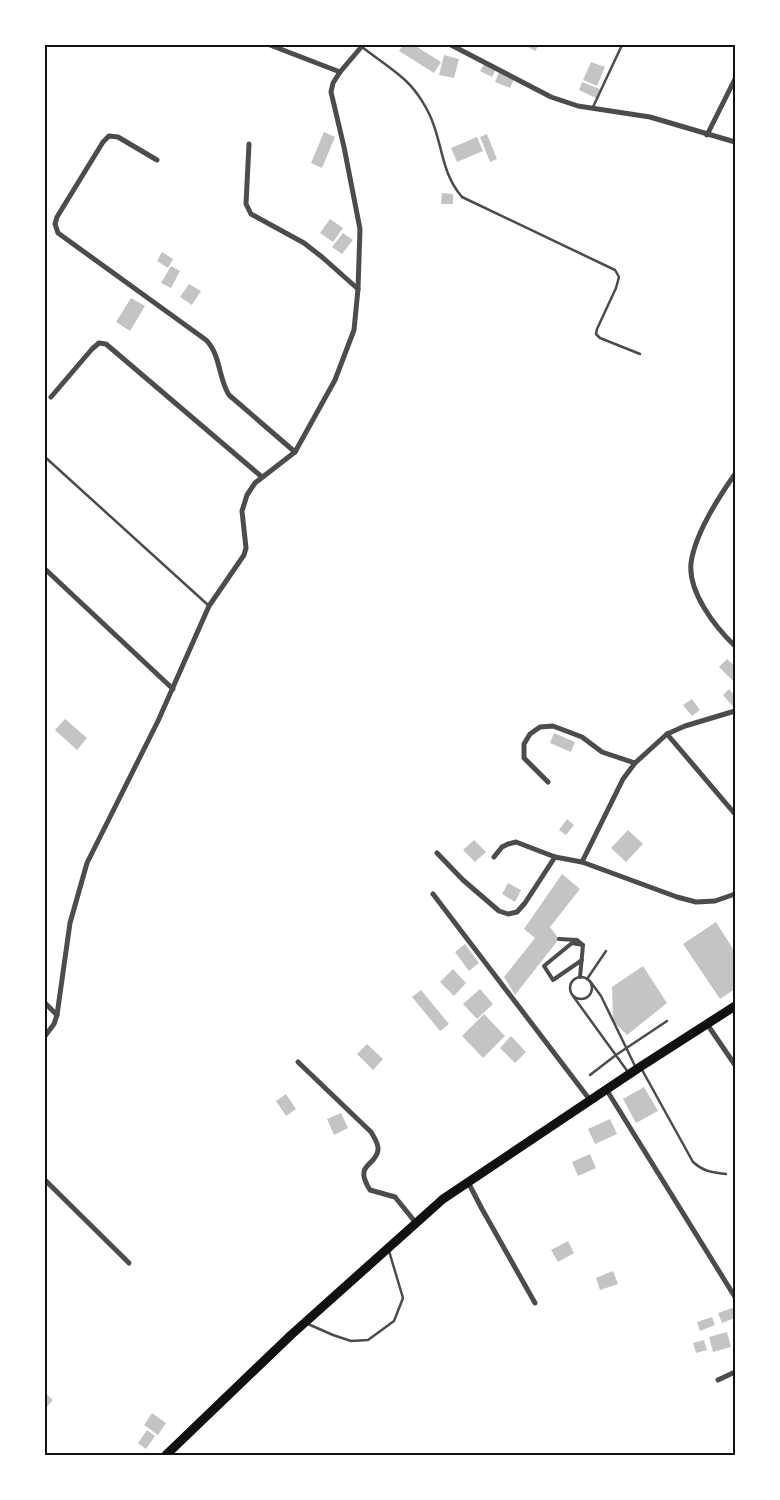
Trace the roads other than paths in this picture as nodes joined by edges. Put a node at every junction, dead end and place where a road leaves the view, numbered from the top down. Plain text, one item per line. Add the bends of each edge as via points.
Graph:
1 (270, 45) edge
2 (451, 45) edge
3 (622, 45) edge
4 (363, 46) edge
5 (340, 72) junction
6 (735, 79) edge
7 (593, 108) junction
8 (707, 135) junction
9 (735, 142) edge
10 (249, 144) dead end
11 (157, 160) dead end
12 (358, 289) junction
13 (640, 354) dead end
14 (50, 397) dead end
15 (295, 452) junction
16 (45, 457) edge
17 (735, 474) edge
18 (262, 477) junction
19 (45, 569) edge
20 (209, 606) junction
21 (735, 646) edge
22 (173, 689) junction
23 (735, 711) edge
24 (667, 734) junction
25 (635, 763) junction
26 (548, 782) dead end
27 (735, 814) edge
28 (437, 853) dead end
29 (494, 857) dead end
30 (555, 857) junction
31 (582, 862) junction
32 (433, 894) dead end
33 (735, 894) edge
34 (559, 939) dead end
35 (583, 945) junction
36 (606, 951) dead end
37 (582, 960) junction
38 (580, 977) junction
39 (588, 980) junction
40 (573, 996) junction
41 (45, 1003) edge
42 (735, 1006) edge
43 (57, 1015) junction
44 (667, 1022) dead end
45 (707, 1024) junction
46 (45, 1036) edge
47 (626, 1048) junction
48 (616, 1055) junction
49 (298, 1062) dead end
50 (735, 1065) edge
51 (635, 1070) junction
52 (590, 1075) dead end
53 (606, 1089) junction
54 (590, 1100) junction
55 (726, 1174) dead end
56 (45, 1180) edge
57 (468, 1182) junction
58 (416, 1223) junction
59 (388, 1248) junction
60 (129, 1263) dead end
61 (735, 1297) edge
62 (536, 1304) dead end
63 (304, 1322) junction
64 (735, 1372) edge
65 (718, 1380) dead end
66 (166, 1455) edge

1 - 5 street
2 - 7 street via 551,97
3 - 7 lane
4 - 5 street
4 - 13 lane via 406,81 422,102 434,125 449,179 462,197 614,270 619,277 616,288 596,334
5 - 12 street via 331,92 360,229
6 - 8 street
7 - 8 street via 650,117
8 - 9 street
10 - 12 street via 246,204 251,214 304,243
11 - 15 street via 118,137 109,136 57,217 58,233 206,340 214,352 229,395
12 - 15 street via 354,330 335,380
14 - 18 street via 92,349 99,343 106,344
15 - 18 street
16 - 20 lane
17 - 21 street via 718,499 691,564 698,600
18 - 20 street via 247,495 242,511 244,555
19 - 22 street
20 - 22 street
22 - 43 street via 87,863 70,923
23 - 24 street
24 - 25 street
24 - 27 street
25 - 26 street via 602,752 582,737 553,726 540,727 524,744 524,758
25 - 31 street
28 - 30 street via 499,911 508,914 517,912 525,903
29 - 30 street via 502,847 516,842
30 - 31 street
31 - 33 street via 696,902 715,901
32 - 54 street
34 - 35 street via 577,940
35 - 37 street
35 - 37 street via 572,943 544,966 553,980
36 - 39 lane
37 - 38 street
38 - 39 lane
38 - 40 lane via 571,983
39 - 40 lane via 592,988 587,997
39 - 47 lane via 601,996
40 - 48 lane
41 - 43 street
42 - 45 highway
43 - 46 street
44 - 47 lane
45 - 50 street
45 - 51 highway
47 - 48 lane
47 - 51 lane
48 - 51 lane
48 - 52 lane
49 - 58 street via 371,1132 378,1150 364,1175 370,1190 394,1196
51 - 53 highway
51 - 55 lane via 693,1162 708,1171
53 - 54 highway
53 - 61 street
54 - 57 highway
56 - 60 street
57 - 58 highway via 442,1199
57 - 62 street
58 - 59 highway
59 - 63 highway
59 - 63 lane via 403,1298 394,1321 368,1340 351,1341
63 - 66 highway
64 - 65 street

